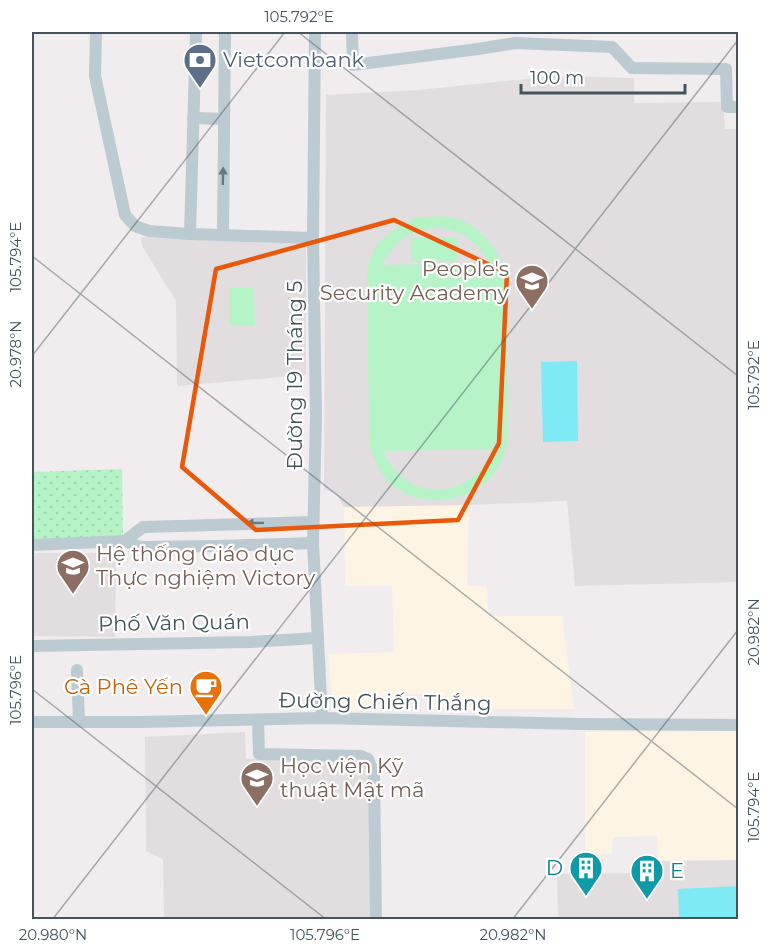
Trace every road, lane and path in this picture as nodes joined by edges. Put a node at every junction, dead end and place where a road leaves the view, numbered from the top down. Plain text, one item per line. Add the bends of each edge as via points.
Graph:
1 (96, 32) edge
2 (196, 32) edge
3 (225, 32) edge
4 (315, 32) edge
5 (352, 32) edge
6 (738, 107) edge
7 (193, 118) junction
8 (224, 119) junction
9 (190, 234) junction
10 (223, 234) junction
11 (313, 238) junction
12 (313, 522) junction
13 (125, 540) junction
14 (313, 543) junction
15 (32, 545) edge
16 (317, 638) junction
17 (32, 646) edge
18 (77, 670) dead end
19 (322, 718) junction
20 (258, 720) junction
21 (79, 721) junction
22 (32, 722) edge
23 (738, 725) edge
24 (376, 920) edge

1 - 9 street via 95,76 125,214 135,226 149,231
2 - 7 street
3 - 8 street
4 - 11 street, Đường 19 Tháng 5
5 - 6 street via 353,65 515,43 612,47 632,68 726,69 727,107
7 - 8 street
7 - 9 street
10 -> 8 street
9 - 10 street
10 - 11 street
11 - 12 street, Đường 19 Tháng 5
12 -> 13 street via 143,527
12 - 14 street, Đường 19 Tháng 5
13 - 14 street via 140,546
13 - 15 street
14 - 16 street, Đường 19 Tháng 5
16 - 17 street, Phố Văn Quán
16 - 19 street, Đường 19 Tháng 5
18 - 21 street
19 - 20 street, Đường Chiến Thắng
19 - 23 street, Đường Chiến Thắng
20 - 21 street, Đường Chiến Thắng
20 - 24 street via 259,754 368,759 374,774
21 - 22 street, Đường Chiến Thắng

